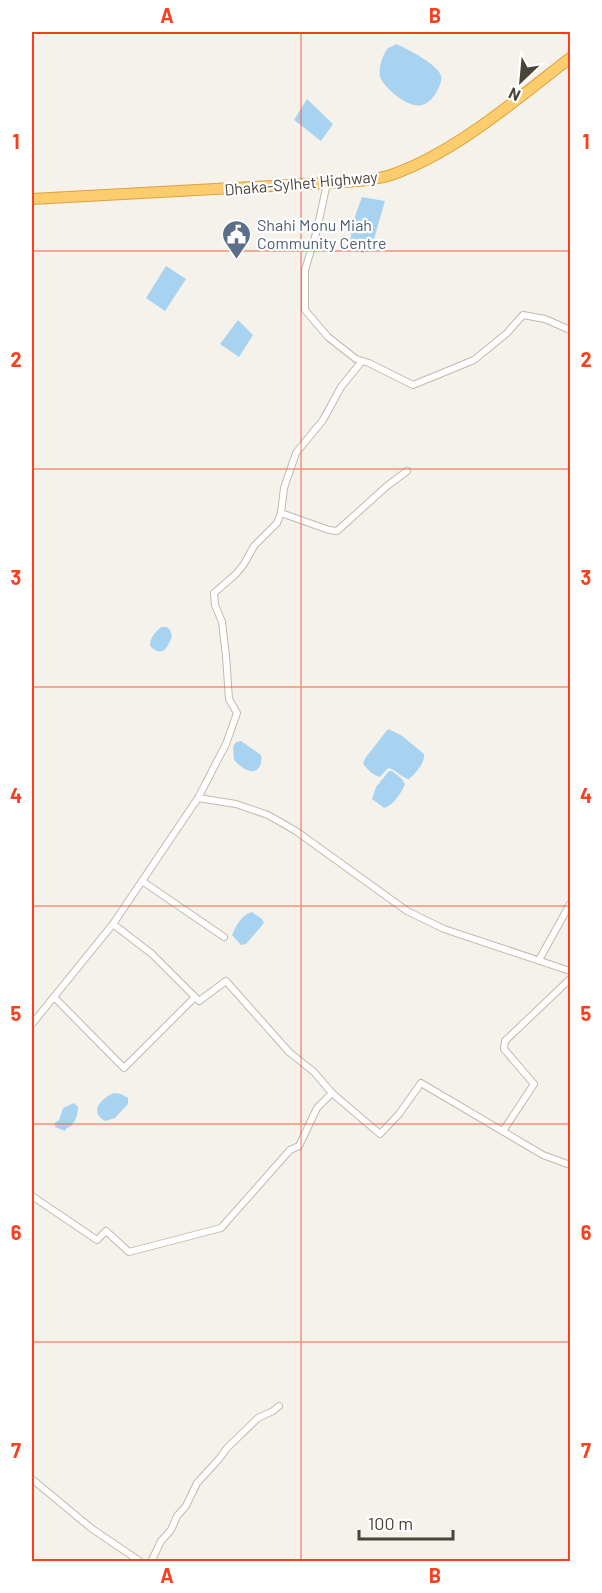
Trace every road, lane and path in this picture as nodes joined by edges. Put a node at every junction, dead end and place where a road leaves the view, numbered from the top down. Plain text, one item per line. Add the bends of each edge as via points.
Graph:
1 (570, 58) edge
2 (327, 183) junction
3 (32, 199) edge
4 (570, 330) edge
5 (362, 361) junction
6 (407, 471) dead end
7 (281, 513) junction
8 (198, 798) junction
9 (142, 881) junction
10 (570, 904) edge
11 (113, 924) junction
12 (224, 937) dead end
13 (539, 960) junction
14 (570, 971) edge
15 (570, 979) edge
16 (54, 997) junction
17 (195, 997) junction
18 (32, 1024) edge
19 (332, 1093) junction
20 (503, 1131) junction
21 (570, 1165) edge
22 (32, 1196) edge
23 (279, 1406) dead end
24 (32, 1479) edge
25 (141, 1562) edge
26 (152, 1562) edge

1 - 2 highway, Dhaka-Sylhet Highway via 492,118 415,166 388,176
2 - 3 highway, Dhaka-Sylhet Highway
2 - 5 street via 305,270 305,310 328,337
4 - 5 street via 523,315 474,360 413,385
5 - 7 street via 296,453 284,488
6 - 7 street via 337,531
7 - 8 street via 236,574 214,593 222,622 229,699 237,713
8 - 9 street
8 - 13 street via 236,804 268,815 407,911 444,928
9 - 11 street
9 - 12 street
10 - 13 street
11 - 16 street
11 - 17 street via 152,954
13 - 14 street
15 - 20 street via 505,1041 504,1049 534,1084
16 - 17 street via 124,1068
16 - 18 street
17 - 19 street via 200,1001 226,981 289,1052
19 - 20 street via 380,1134 421,1083
19 - 22 street via 317,1108 299,1146 290,1150 221,1228 129,1252 106,1230 97,1240
20 - 21 street via 543,1155
23 - 26 street via 258,1418 197,1483
24 - 25 street via 91,1528

